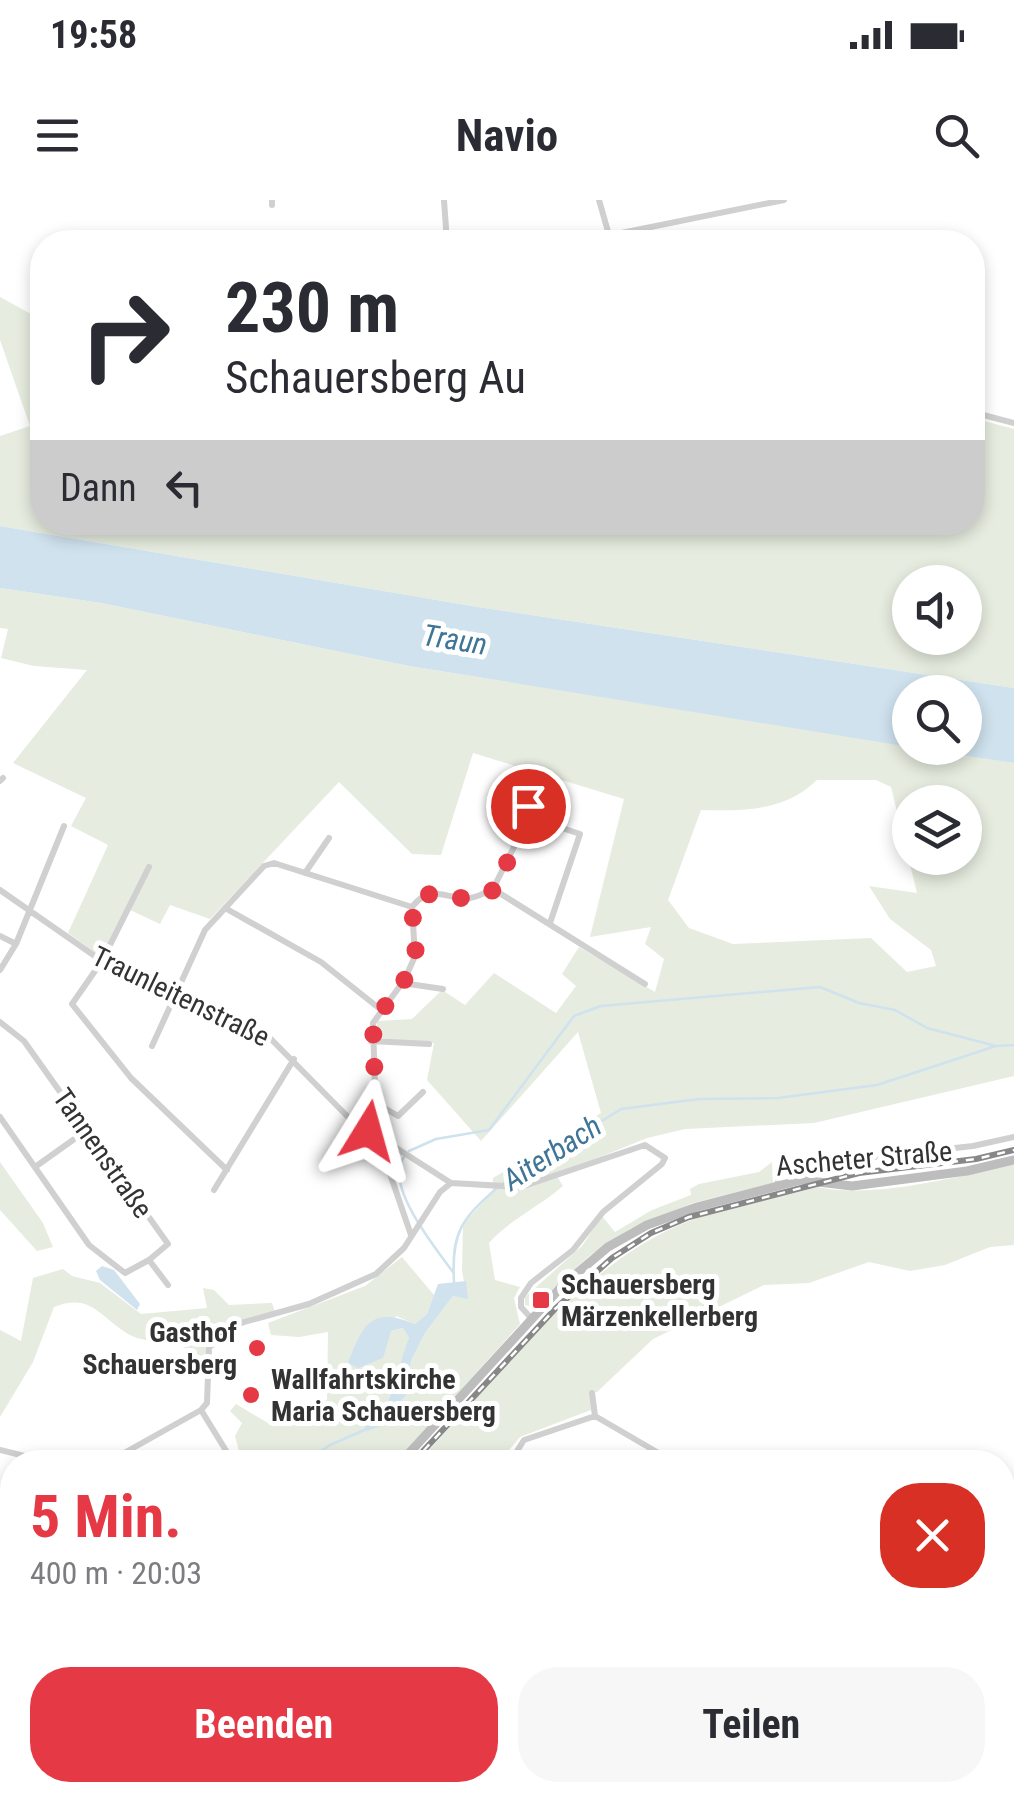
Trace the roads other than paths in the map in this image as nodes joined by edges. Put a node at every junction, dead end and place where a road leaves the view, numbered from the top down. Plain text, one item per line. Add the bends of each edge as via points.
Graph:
1 (444, 200) edge
2 (598, 200) edge
3 (784, 200) edge
4 (447, 230) edge
5 (607, 230) edge
6 (654, 230) edge
7 (985, 415) edge
8 (1014, 422) edge
9 (64, 826) dead end
10 (329, 838) dead end
11 (149, 867) dead end
12 (305, 873) junction
13 (0, 890) edge
14 (494, 890) junction
15 (412, 907) junction
16 (225, 908) junction
17 (32, 909) junction
18 (550, 924) junction
19 (0, 936) edge
20 (16, 944) junction
21 (102, 961) junction
22 (0, 970) edge
23 (402, 984) junction
24 (645, 984) dead end
25 (444, 989) dead end
26 (176, 993) junction
27 (380, 1009) junction
28 (0, 1022) edge
29 (371, 1041) junction
30 (428, 1044) dead end
31 (152, 1046) dead end
32 (294, 1059) junction
33 (423, 1092) dead end
34 (374, 1102) junction
35 (0, 1117) edge
36 (86, 1130) junction
37 (368, 1131) junction
38 (1014, 1138) edge
39 (395, 1151) junction
40 (1014, 1160) edge
41 (35, 1167) junction
42 (227, 1170) junction
43 (451, 1183) junction
44 (776, 1187) junction
45 (214, 1190) dead end
46 (414, 1234) junction
47 (149, 1260) junction
48 (168, 1285) dead end
49 (531, 1318) junction
50 (592, 1393) dead end
51 (204, 1406) junction
52 (597, 1417) junction
53 (129, 1450) edge
54 (227, 1450) edge
55 (412, 1450) edge
56 (518, 1450) edge
57 (653, 1450) edge

1 - 4 street
2 - 5 street
3 - 6 street
7 - 8 street
9 - 17 street
10 - 12 street
11 - 21 street
12 - 15 street
12 - 16 street via 264,866
13 - 17 street, Traunleitenstraße
14 - 15 street via 469,898 441,890
14 - 18 street
14 - 18 street via 533,817 580,834
15 - 23 street via 416,951
16 - 26 street via 200,939
16 - 27 street via 321,962
17 - 20 street
17 - 21 street, Traunleitenstraße
18 - 24 street
19 - 20 street
20 - 22 street
21 - 26 street, Traunleitenstraße
21 - 42 street via 72,1004 131,1078
23 - 25 street
23 - 27 street
26 - 31 street
26 - 32 street, Traunleitenstraße via 252,1025
27 - 29 street
28 - 36 street, Tannenstraße via 24,1041
29 - 30 street
29 - 34 street
32 - 37 street, Traunleitenstraße
32 - 42 street
33 - 34 street via 398,1116
34 - 37 street
35 - 41 street
36 - 41 street
36 - 47 street, Tannenstraße via 168,1244
37 - 39 street, Traunleitenstraße
38 - 44 street via 783,1167
39 - 43 street, Traunleitenstraße
39 - 46 street via 387,1165
40 - 44 main road, Ascheter Straße via 871,1184 809,1180
41 - 47 street via 89,1244 125,1273
42 - 45 street
43 - 46 street
43 - 49 street, Traunleitenstraße via 509,1188 542,1182 645,1145 665,1158 524,1290 520,1307
44 - 49 main road, Ascheter Straße via 678,1212 635,1231 595,1257
46 - 51 street via 363,1281 230,1326 209,1348
47 - 48 street, Tannenstraße
49 - 55 main road, Ascheter Straße
50 - 52 street
51 - 53 street
51 - 54 street
52 - 56 street via 524,1440
52 - 57 street

